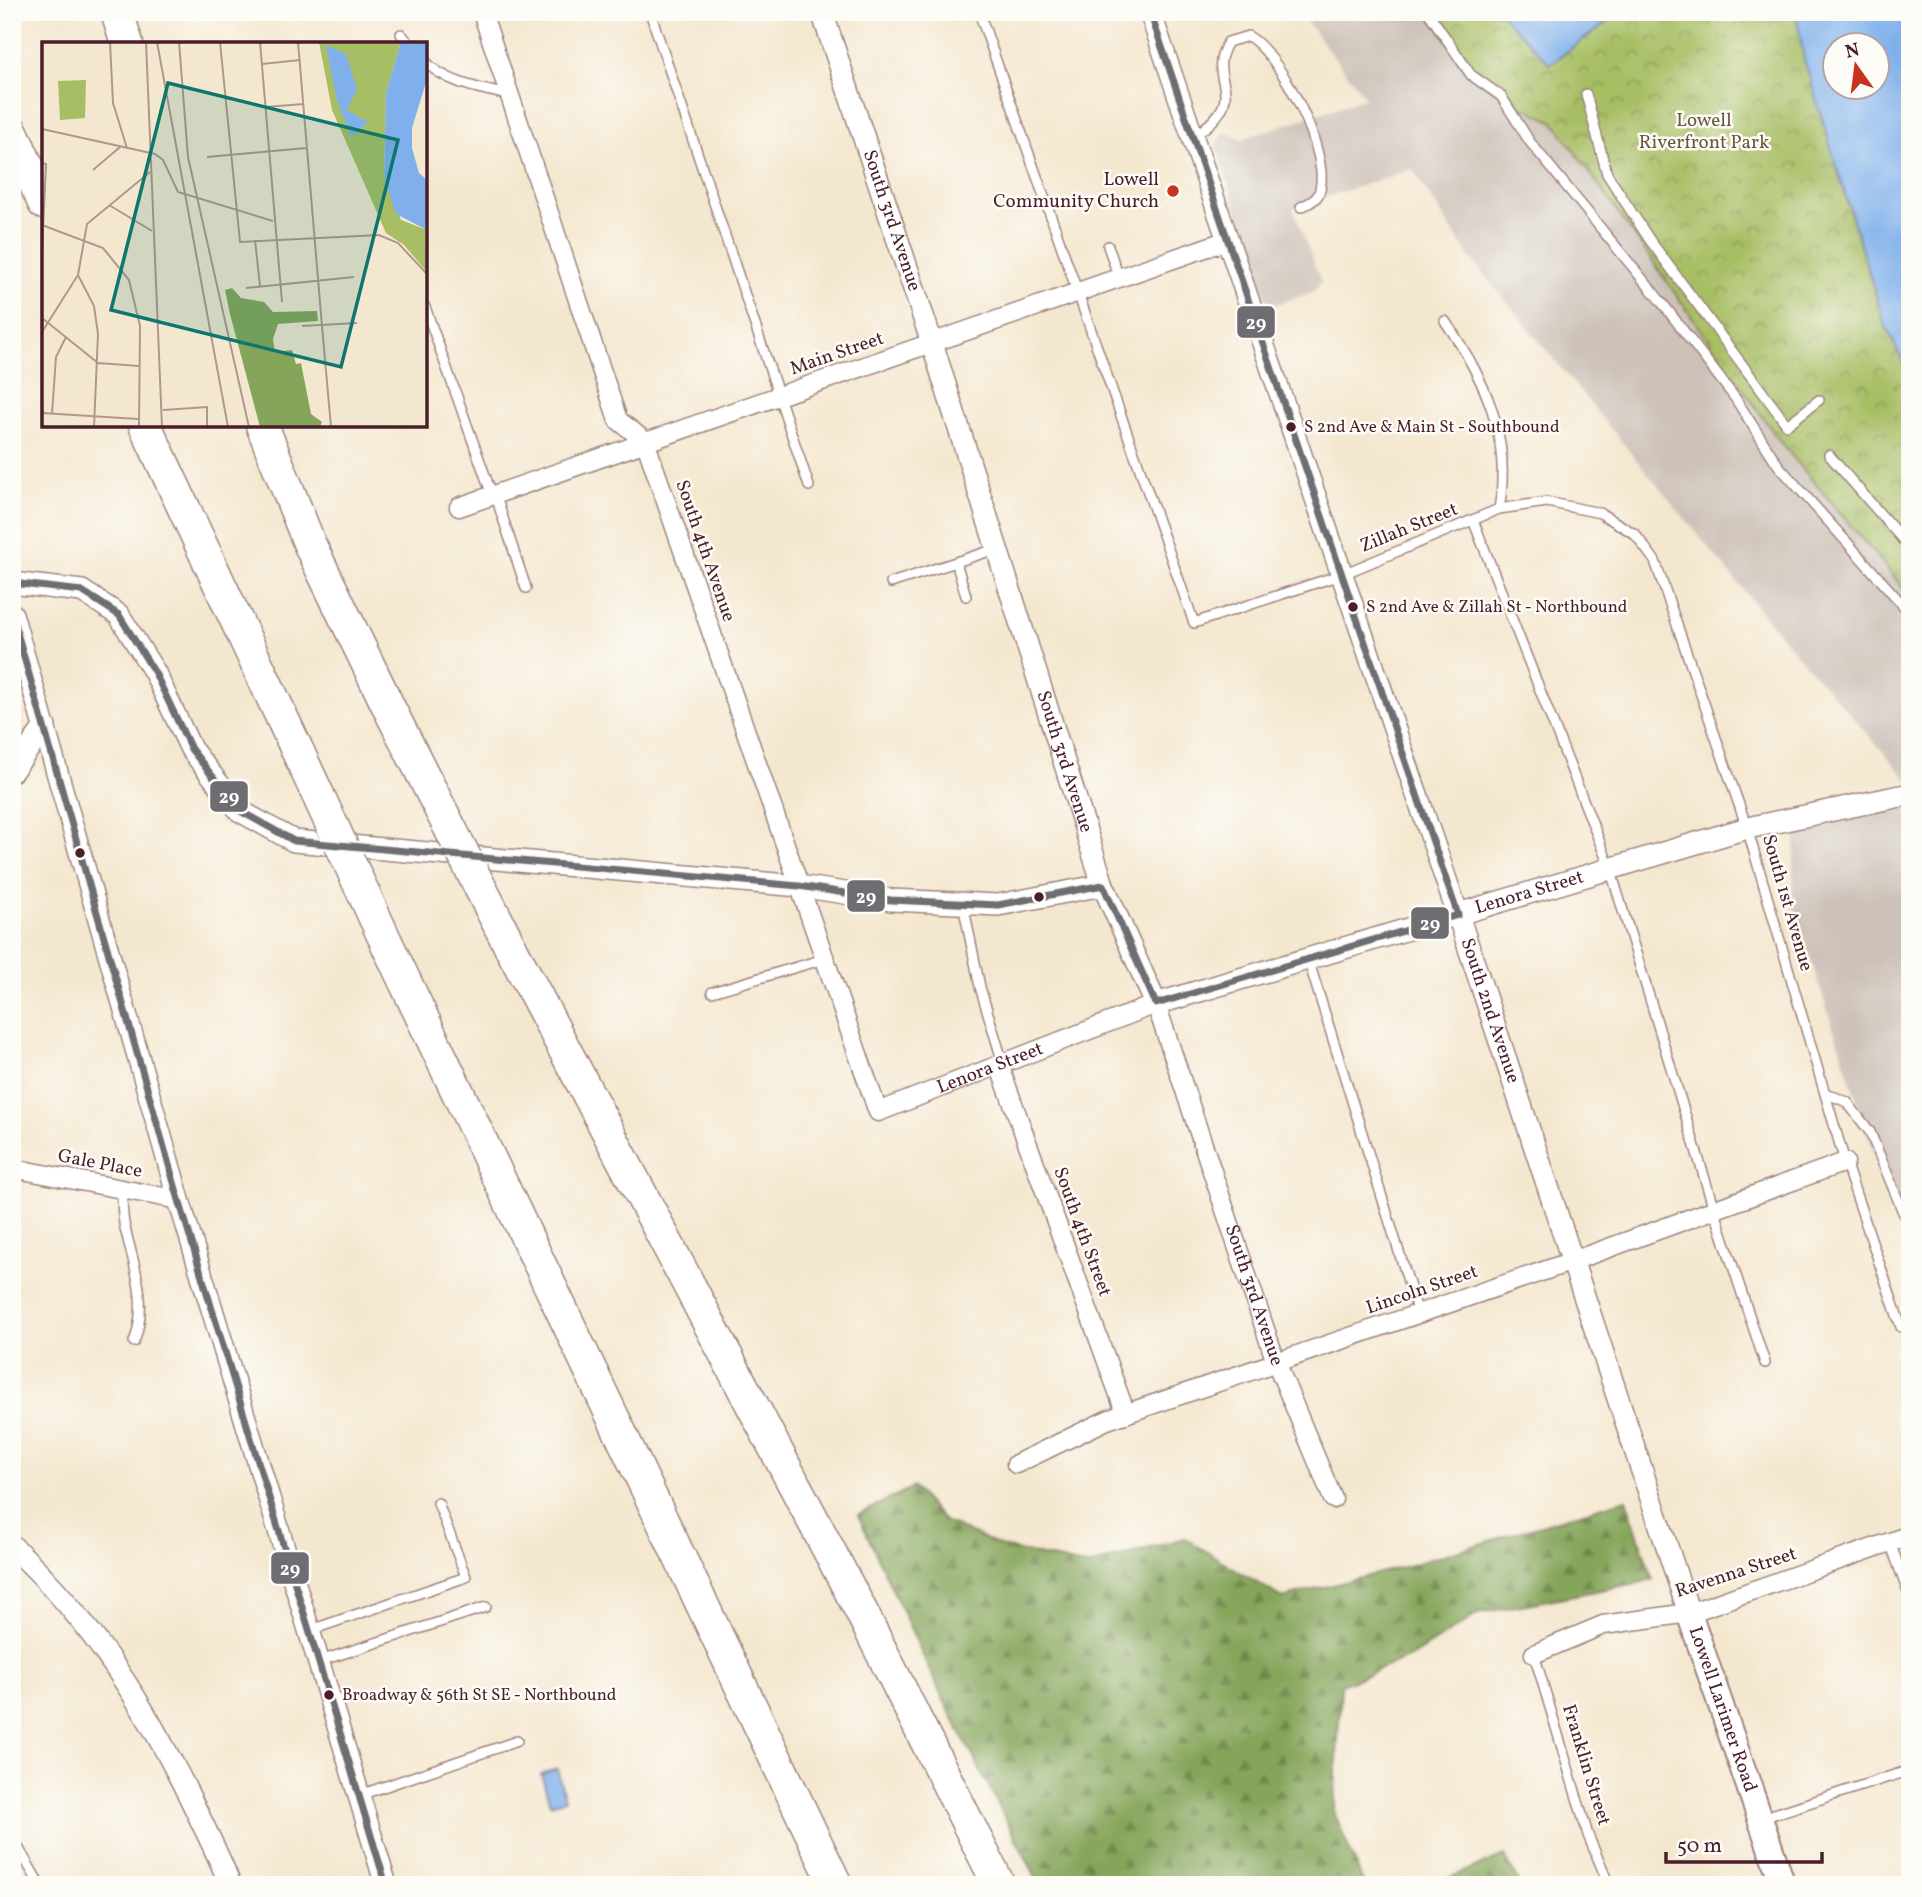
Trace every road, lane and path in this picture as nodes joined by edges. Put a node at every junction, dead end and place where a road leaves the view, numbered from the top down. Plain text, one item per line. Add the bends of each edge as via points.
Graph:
1 (117, 12) edge
2 (482, 12) edge
3 (650, 12) edge
4 (822, 12) edge
5 (979, 12) edge
6 (1150, 12) edge
7 (1428, 12) edge
8 (401, 34) dead end
9 (126, 42) edge
10 (408, 42) edge
11 (427, 63) edge
12 (1586, 94) dead end
13 (510, 95) junction
14 (12, 132) edge
15 (1193, 137) junction
16 (42, 199) edge
17 (1301, 207) dead end
18 (1228, 240) junction
19 (1108, 246) dead end
20 (1119, 278) junction
21 (1078, 292) junction
22 (427, 312) edge
23 (1444, 321) dead end
24 (932, 344) junction
25 (781, 395) junction
26 (1819, 400) dead end
27 (146, 427) edge
28 (263, 427) edge
29 (645, 441) junction
30 (1829, 455) dead end
31 (809, 486) dead end
32 (494, 495) junction
33 (459, 507) dead end
34 (1499, 509) junction
35 (1601, 513) joint
36 (1473, 520) junction
37 (1910, 548) edge
38 (997, 549) junction
39 (956, 562) junction
40 (1343, 574) junction
41 (12, 583) edge
42 (891, 583) dead end
43 (526, 588) dead end
44 (966, 596) dead end
45 (1910, 613) edge
46 (12, 614) edge
47 (45, 727) junction
48 (12, 771) edge
49 (1910, 794) edge
50 (1747, 828) junction
51 (1610, 868) junction
52 (1103, 885) junction
53 (799, 886) junction
54 (963, 904) junction
55 (1458, 915) junction
56 (824, 958) junction
57 (1308, 959) junction
58 (712, 992) dead end
59 (1156, 1004) junction
60 (1001, 1064) junction
61 (1825, 1093) junction
62 (878, 1112) joint
63 (1845, 1162) junction
64 (12, 1168) edge
65 (122, 1189) junction
66 (179, 1200) junction
67 (1714, 1209) junction
68 (1910, 1228) edge
69 (1570, 1262) junction
70 (1418, 1313) junction
71 (1900, 1327) dead end
72 (134, 1342) dead end
73 (1276, 1362) junction
74 (1765, 1363) dead end
75 (1126, 1414) junction
76 (1016, 1464) dead end
77 (1333, 1499) dead end
78 (438, 1503) dead end
79 (1910, 1535) edge
80 (1890, 1542) junction
81 (12, 1545) edge
82 (1910, 1598) edge
83 (486, 1607) dead end
84 (1689, 1613) junction
85 (309, 1631) junction
86 (1534, 1654) joint
87 (318, 1662) junction
88 (517, 1741) dead end
89 (1910, 1770) edge
90 (359, 1795) junction
91 (1760, 1819) junction
92 (12, 1837) edge
93 (40, 1885) edge
94 (230, 1885) edge
95 (386, 1885) edge
96 (836, 1885) edge
97 (999, 1885) edge
98 (1609, 1885) edge
99 (1783, 1885) edge

1 - 9 highway
2 - 13 street
3 - 25 lane
4 - 24 street, South 3rd Avenue
5 - 21 lane
6 - 15 street, South 2nd Avenue
7 - 45 lane via 1471,75 1501,96 1530,142 1663,304 1735,398 1778,465
8 - 10 lane
11 - 13 lane via 469,86
12 - 26 lane via 1607,174 1649,239 1787,425
13 - 29 street via 618,420
14 - 16 highway
15 - 17 lane via 1223,111 1222,51 1228,42 1248,36 1258,42 1275,62 1314,140 1321,186 1316,198
15 - 18 street, South 2nd Avenue
18 - 20 street, Main Street
18 - 40 street, South 2nd Avenue
19 - 20 lane
20 - 21 street, Main Street
21 - 24 street, Main Street
21 - 40 lane, Zillah Street via 1194,623
22 - 32 lane
23 - 34 lane via 1472,360 1502,440 1504,477
24 - 25 street, Main Street
24 - 38 street, South 3rd Avenue
25 - 29 street, Main Street
25 - 31 lane
27 - 96 highway, bridge
28 - 97 highway, bridge via 310,545 393,716 861,1611
29 - 32 street, Main Street
29 - 53 street, South 4th Avenue
30 - 37 lane
32 - 33 street, Main Street
32 - 43 lane
34 - 35 lane, Zillah Street via 1547,502
34 - 36 lane, Zillah Street
35 - 50 lane, South 1st Avenue via 1636,534 1655,561
36 - 40 lane, Zillah Street
36 - 51 lane
38 - 39 lane
38 - 52 street, South 3rd Avenue
39 - 42 lane
39 - 44 lane
40 - 55 street, South 2nd Avenue
41 - 53 street via 82,591 119,615 155,673 191,749 240,811 294,841
46 - 47 street
47 - 48 street
47 - 66 street
49 - 50 street, Lenora Street
50 - 51 street, Lenora Street
50 - 61 lane, South 1st Avenue
51 - 55 street, Lenora Street
51 - 67 lane
52 - 54 street via 998,905
52 - 59 street, South 3rd Avenue
53 - 54 street via 891,900
53 - 56 street, South 4th Avenue
54 - 60 lane
55 - 57 street, Lenora Street
55 - 69 street, South 2nd Avenue
56 - 58 lane
56 - 62 street, South 4th Avenue
57 - 59 street, Lenora Street
57 - 70 lane
59 - 60 street, Lenora Street
59 - 73 street, South 3rd Avenue
60 - 62 street, Lenora Street
60 - 75 street, South 4th Street
61 - 63 lane, South 1st Avenue
61 - 68 lane via 1847,1102 1870,1132
63 - 67 street, Lincoln Street
63 - 71 lane, South 1st Avenue
64 - 65 street, Gale Place
65 - 66 street, Gale Place
65 - 72 lane via 124,1226 141,1290 141,1325
66 - 85 street
67 - 69 street, Lincoln Street
67 - 74 lane
69 - 70 street, Lincoln Street
69 - 84 street, South 2nd Avenue
70 - 73 street, Lincoln Street
73 - 75 street, Lincoln Street
73 - 77 street, South 3rd Avenue
75 - 76 street, Lincoln Street
78 - 85 lane via 466,1577
79 - 80 street, Ravenna Street
80 - 82 lane
80 - 84 street, Ravenna Street
81 - 94 street via 62,1594 132,1690 179,1775
83 - 87 lane
84 - 86 street, Ravenna Street via 1603,1625
84 - 91 main road, Lowell Larimer Road
85 - 87 street
86 - 98 lane, Franklin Street via 1588,1835
87 - 90 street
88 - 90 lane
89 - 91 lane
90 - 95 street
91 - 99 main road, Lowell Larimer Road
92 - 93 lane

